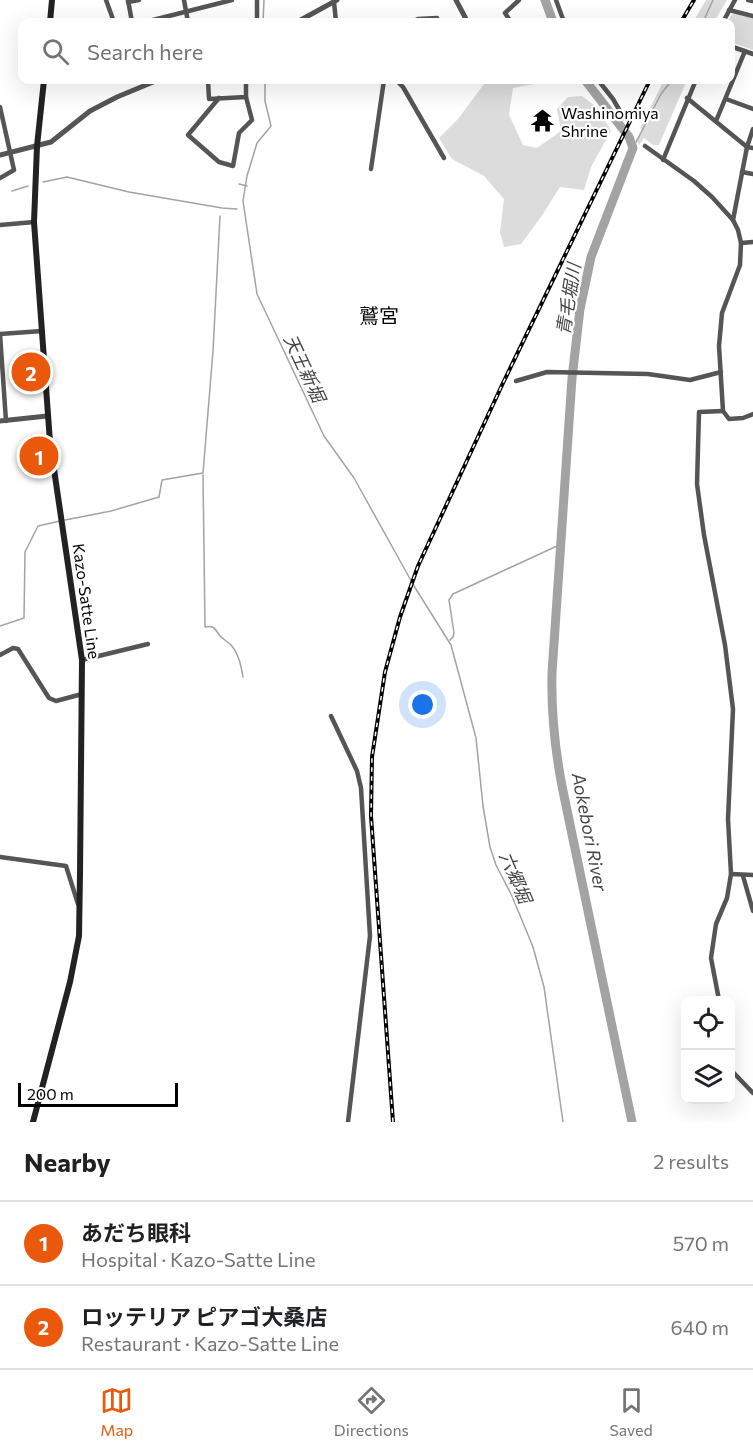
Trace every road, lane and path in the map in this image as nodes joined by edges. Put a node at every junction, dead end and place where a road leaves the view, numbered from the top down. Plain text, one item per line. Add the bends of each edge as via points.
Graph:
1 (52, 0) edge
2 (106, 0) edge
3 (139, 0) edge
4 (184, 0) edge
5 (232, 0) edge
6 (257, 0) edge
7 (519, 0) edge
8 (556, 0) edge
9 (735, 0) edge
10 (748, 0) edge
11 (128, 1) edge
12 (336, 1) edge
13 (459, 1) edge
14 (753, 1) edge
15 (729, 10) junction
16 (186, 13) junction
17 (753, 16) edge
18 (50, 18) edge
19 (113, 18) edge
20 (131, 18) edge
21 (170, 18) edge
22 (187, 18) edge
23 (257, 18) edge
24 (304, 18) edge
25 (336, 18) edge
26 (466, 18) edge
27 (508, 18) edge
28 (563, 18) edge
29 (725, 18) edge
30 (735, 48) edge
31 (745, 51) junction
32 (753, 54) edge
33 (735, 76) edge
34 (44, 84) edge
35 (148, 84) edge
36 (208, 84) edge
37 (246, 84) edge
38 (383, 84) edge
39 (400, 84) edge
40 (601, 84) edge
41 (694, 84) edge
42 (732, 84) edge
43 (246, 97) junction
44 (219, 98) junction
45 (687, 98) junction
46 (726, 99) junction
47 (0, 107) edge
48 (753, 109) edge
49 (624, 118) dead end
50 (716, 122) junction
51 (753, 129) edge
52 (37, 146) junction
53 (645, 146) dead end
54 (750, 147) edge
55 (11, 152) junction
56 (0, 154) edge
57 (444, 158) dead end
58 (663, 160) junction
59 (371, 169) dead end
60 (742, 172) junction
61 (753, 174) edge
62 (0, 178) edge
63 (733, 220) junction
64 (34, 222) junction
65 (0, 225) edge
66 (753, 242) edge
67 (741, 243) junction
68 (42, 331) junction
69 (0, 334) edge
70 (721, 372) junction
71 (516, 381) dead end
72 (723, 411) junction
73 (753, 414) edge
74 (47, 416) junction
75 (3, 421) edge
76 (148, 644) dead end
77 (0, 655) edge
78 (82, 660) junction
79 (82, 694) junction
80 (331, 716) dead end
81 (0, 857) edge
82 (731, 874) junction
83 (753, 875) edge
84 (743, 876) junction
85 (80, 909) junction
86 (753, 912) edge
87 (718, 996) edge
88 (735, 1074) edge
89 (753, 1093) edge
90 (33, 1122) edge
91 (348, 1122) edge

1 - 18 main road
2 - 19 street
3 - 11 street
4 - 16 street
5 - 16 street
6 - 23 street
7 - 27 street via 505,13
8 - 28 street
9 - 15 street
10 - 14 street
11 - 20 street
12 - 24 street
12 - 25 street
13 - 26 street
15 - 17 street
15 - 29 street
16 - 21 street
16 - 22 street
30 - 31 street
31 - 32 street
31 - 33 street
34 - 52 main road, Kazo-Satte Line
35 - 52 street via 90,111 57,138
36 - 44 street via 209,99
37 - 43 street
38 - 59 street
39 - 57 street
40 - 49 street
41 - 45 street
42 - 46 street
43 - 44 street
43 - 44 street via 252,120 239,133 233,166 219,162 188,135
45 - 50 street
45 - 58 street
46 - 48 street
46 - 50 street
47 - 55 street
50 - 54 street
51 - 54 street
52 - 55 street
52 - 64 main road, Kazo-Satte Line
53 - 58 street
54 - 60 street
55 - 56 street
55 - 62 street via 14,170
58 - 63 street via 694,181
60 - 61 street
60 - 63 street
63 - 67 street
64 - 65 street
64 - 68 main road, Kazo-Satte Line
66 - 67 street
67 - 70 street via 740,265 722,313
68 - 69 street
68 - 74 main road, Kazo-Satte Line
69 - 75 street
70 - 71 street via 690,380 544,373
70 - 72 street
72 - 73 street via 729,419
72 - 82 street via 699,412 698,484 734,709 728,819
74 - 75 street
74 - 78 main road, Kazo-Satte Line
76 - 78 street
77 - 79 street via 18,649 49,698 56,701
78 - 79 main road, Kazo-Satte Line
79 - 85 main road, Kazo-Satte Line
80 - 91 street via 361,788 370,936
81 - 85 street via 66,866
82 - 84 street
82 - 87 street via 727,898 716,924 711,958
83 - 84 street
84 - 86 street
85 - 90 main road, Kazo-Satte Line via 70,982
88 - 89 street

